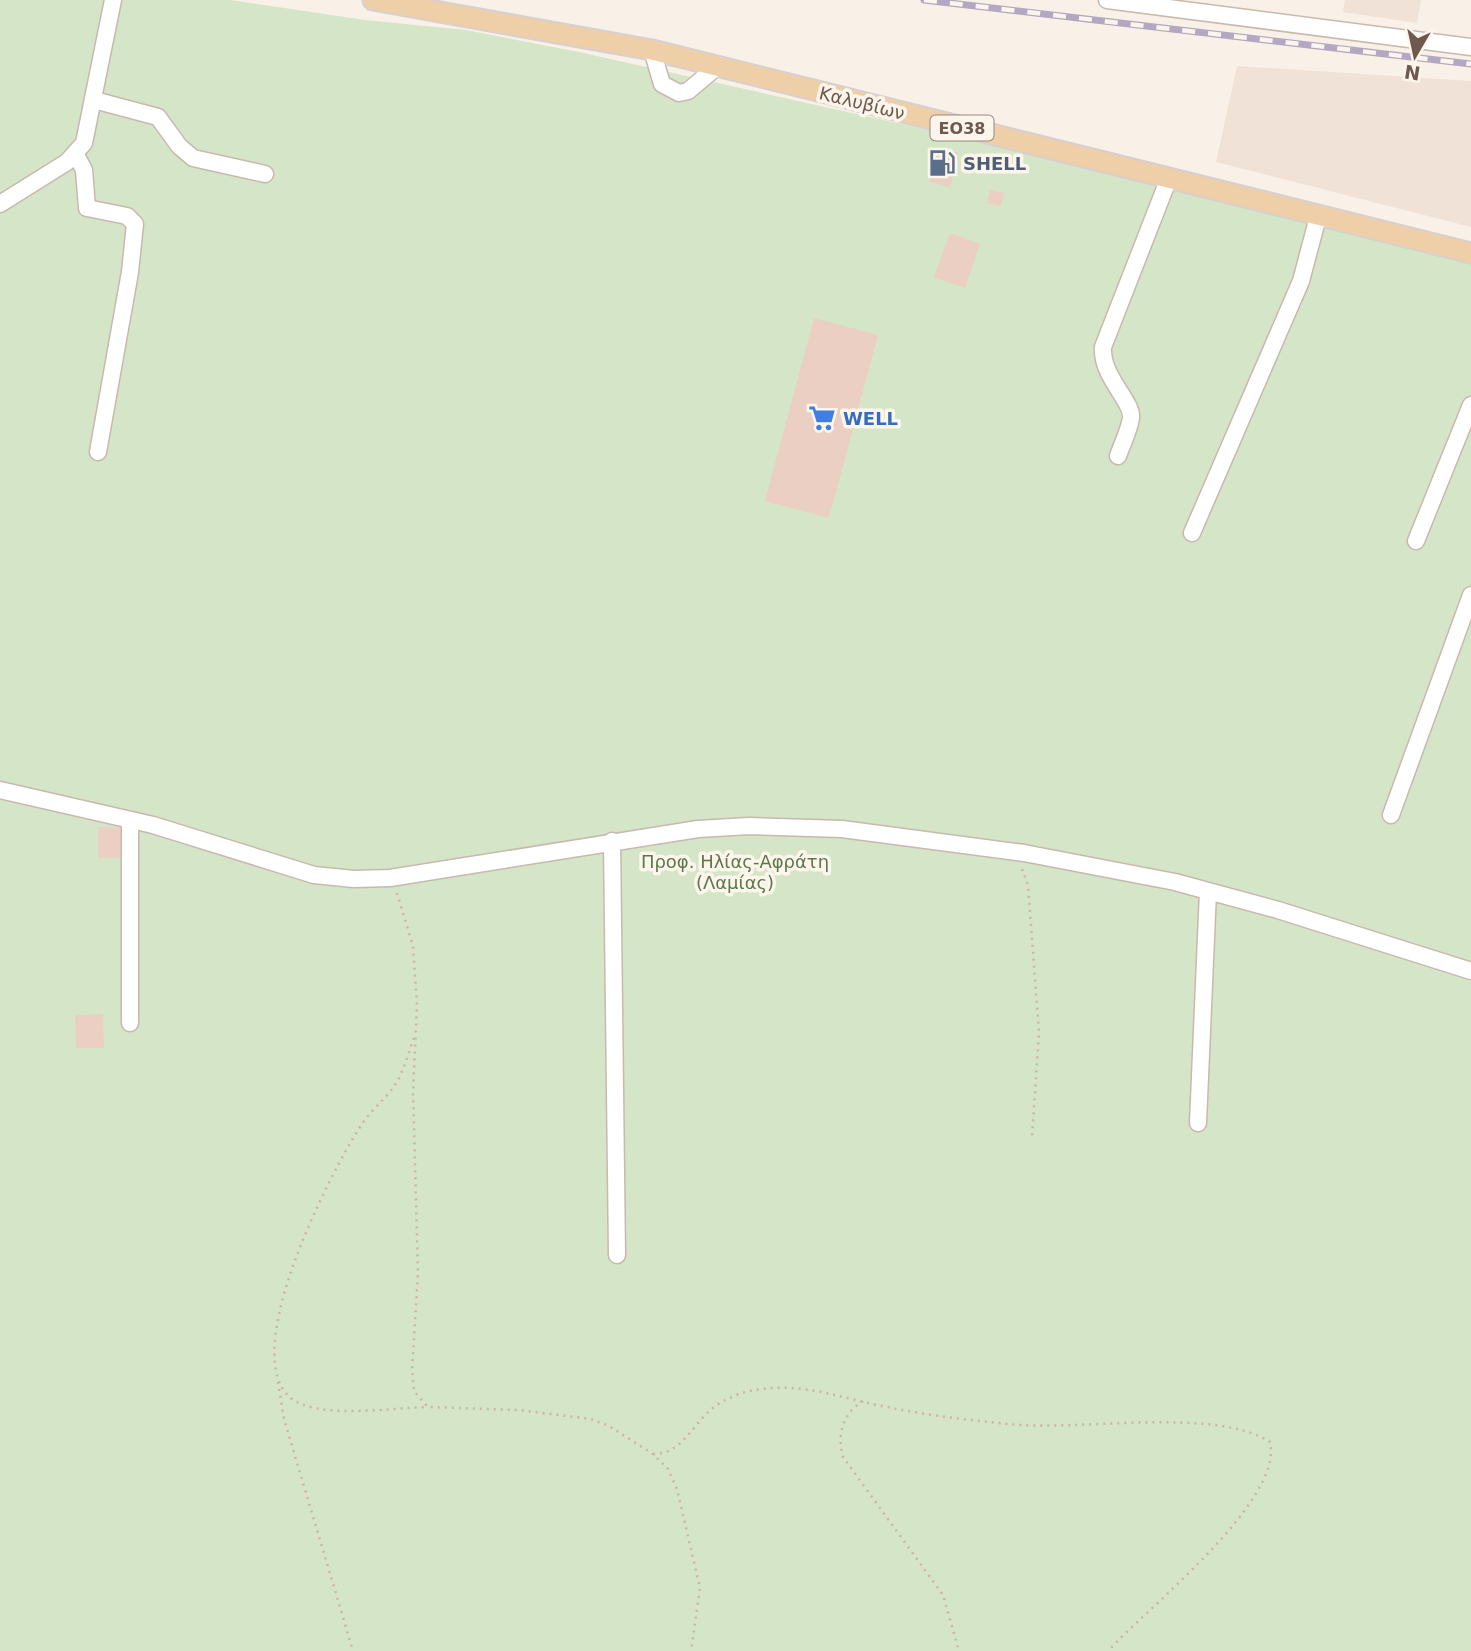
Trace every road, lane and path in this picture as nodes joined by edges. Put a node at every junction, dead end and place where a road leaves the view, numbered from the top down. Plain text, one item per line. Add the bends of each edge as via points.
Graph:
1 (113, 0) edge
2 (373, 0) edge
3 (427, 0) edge
4 (1107, 0) edge
5 (452, 13) junction
6 (1471, 47) edge
7 (652, 50) junction
8 (719, 65) junction
9 (94, 100) junction
10 (75, 153) junction
11 (265, 174) dead end
12 (1169, 178) junction
13 (0, 204) edge
14 (1318, 217) junction
15 (1471, 253) edge
16 (1471, 405) edge
17 (98, 452) dead end
18 (1118, 456) dead end
19 (1192, 533) dead end
20 (1416, 541) dead end
21 (1471, 595) edge
22 (0, 790) edge
23 (1391, 815) dead end
24 (130, 820) junction
25 (612, 841) junction
26 (1009, 852) junction
27 (390, 878) junction
28 (1208, 891) junction
29 (1471, 971) edge
30 (130, 1023) dead end
31 (415, 1034) junction
32 (1198, 1123) dead end
33 (1032, 1137) dead end
34 (617, 1255) dead end
35 (277, 1379) junction
36 (863, 1401) junction
37 (428, 1407) junction
38 (653, 1454) junction
39 (353, 1651) edge
40 (691, 1651) edge
41 (959, 1651) edge
42 (1108, 1651) edge

1 - 9 street
2 - 5 main road, Καλυβίων / ΕΟ38
3 - 5 main road
4 - 6 street
5 - 7 main road, Καλυβίων / ΕΟ38
7 - 8 main road, Καλυβίων / ΕΟ38
7 - 8 street via 662,84 679,93
8 - 12 main road, Καλυβίων / ΕΟ38
9 - 10 street via 86,136
9 - 11 street via 158,117 178,146 193,158
10 - 13 street
10 - 17 street via 84,170 87,208 127,216 135,224
12 - 14 main road, Καλυβίων / ΕΟ38
12 - 18 street via 1103,347 1102,360 1131,417
14 - 15 main road, Καλυβίων / ΕΟ38
14 - 19 street via 1301,281
16 - 20 street
21 - 23 street
22 - 24 street
24 - 27 street via 314,875
24 - 30 street
25 - 26 street via 698,829 797,826 896,834
25 - 27 street
25 - 34 street
26 - 28 street
26 - 33 path via 1028,886 1038,1033
27 - 31 path via 413,946
28 - 29 street
28 - 32 street
31 - 35 path via 399,1079 363,1122 344,1155 298,1255 276,1320 272,1350
31 - 37 path via 418,1273 411,1371 414,1391
35 - 37 path via 289,1397 302,1404
35 - 39 path via 284,1419
36 - 38 path via 797,1387 732,1396 712,1409 676,1448
36 - 41 path via 841,1428 843,1458 943,1595
36 - 42 path via 1009,1425 1234,1428 1270,1442 1269,1471 1232,1526
37 - 38 path via 519,1410 592,1419
38 - 40 path via 668,1469 677,1489 700,1588

